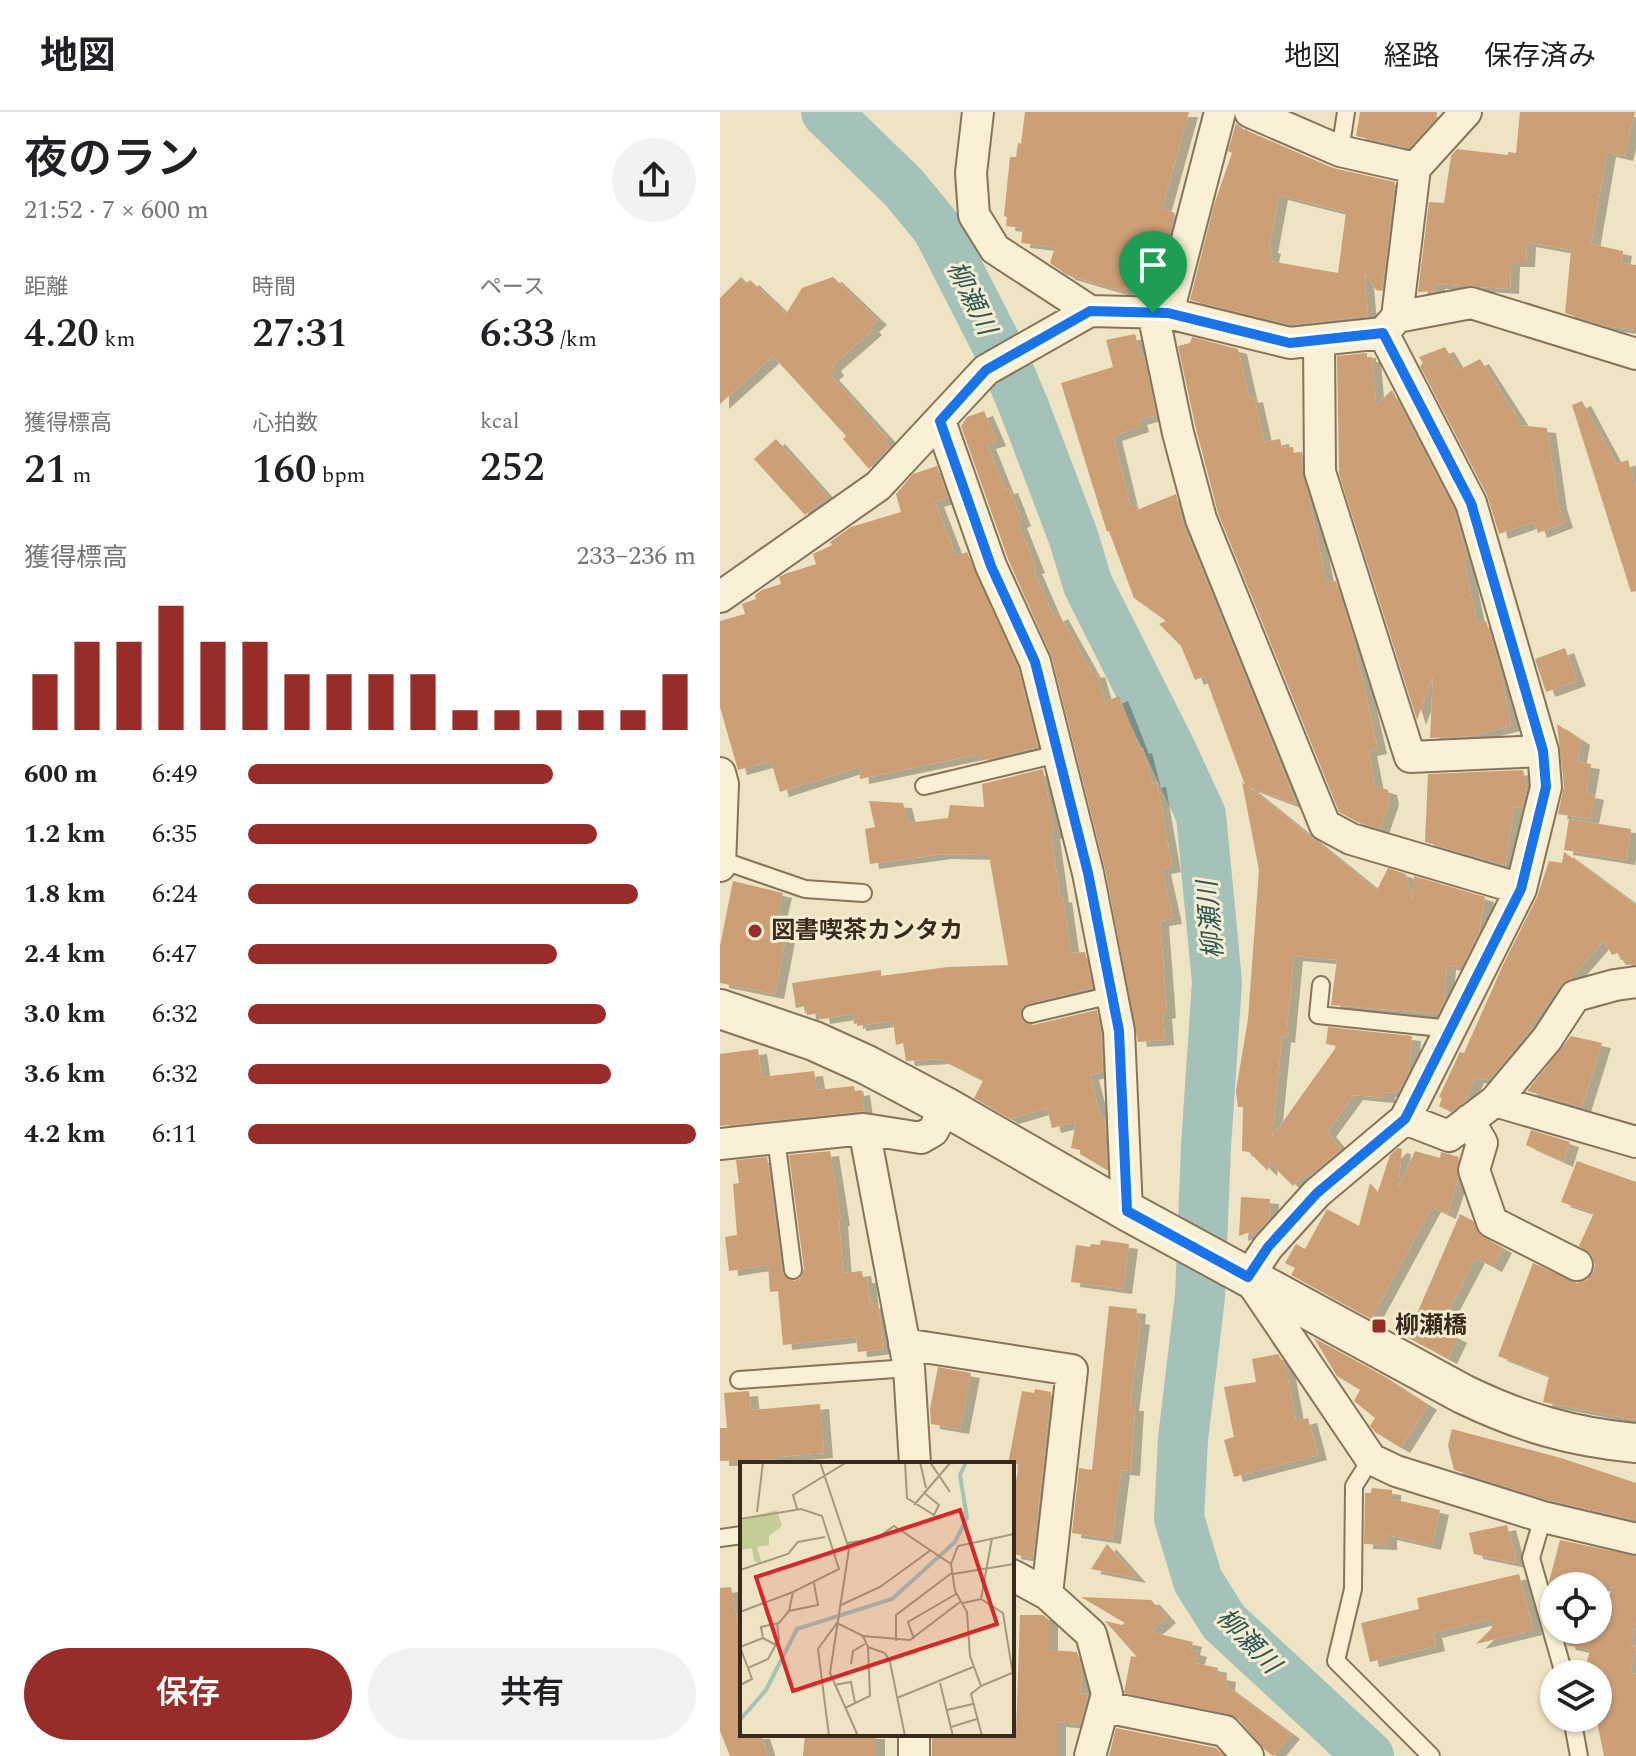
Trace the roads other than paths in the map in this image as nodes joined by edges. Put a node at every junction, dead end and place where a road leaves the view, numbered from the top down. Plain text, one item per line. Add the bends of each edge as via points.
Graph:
1 (978, 112) edge
2 (1220, 112) edge
3 (1250, 112) edge
4 (1346, 112) edge
5 (1466, 112) edge
6 (1340, 151) junction
7 (1415, 168) junction
8 (1090, 311) junction
9 (1160, 313) junction
10 (1390, 325) junction
11 (1319, 342) junction
12 (1636, 354) edge
13 (940, 421) junction
14 (720, 597) edge
15 (1543, 751) junction
16 (1058, 754) junction
17 (720, 773) edge
18 (924, 786) dead end
19 (721, 863) edge
20 (1521, 889) junction
21 (863, 893) dead end
22 (1636, 982) edge
23 (1321, 985) dead end
24 (1112, 995) junction
25 (720, 1009) edge
26 (1031, 1014) dead end
27 (1451, 1029) junction
28 (1495, 1101) junction
29 (946, 1107) junction
30 (1405, 1119) junction
31 (1469, 1120) junction
32 (864, 1129) junction
33 (776, 1138) junction
34 (1636, 1142) edge
35 (720, 1144) edge
36 (1133, 1214) junction
37 (1577, 1265) dead end
38 (793, 1270) dead end
39 (1245, 1276) junction
40 (907, 1356) junction
41 (739, 1380) dead end
42 (1636, 1443) edge
43 (1371, 1459) junction
44 (915, 1462) edge
45 (1543, 1517) junction
46 (740, 1535) edge
47 (720, 1538) edge
48 (1636, 1539) edge
49 (1014, 1576) edge
50 (1047, 1594) junction
51 (1560, 1660) edge
52 (1105, 1707) junction
53 (1575, 1732) edge
54 (1090, 1756) edge
55 (1248, 1756) edge
56 (1431, 1756) edge
57 (1579, 1756) edge

1 - 8 street via 971,173 974,215 995,249
2 - 9 street
3 - 6 street
4 - 6 lane
5 - 7 street
6 - 7 street
7 - 10 street
8 - 9 street
8 - 13 street via 986,370
9 - 11 street via 1290,343
9 - 20 street via 1178,433 1201,519 1325,825 1351,839
10 - 11 street
10 - 12 street via 1471,303
10 - 15 street via 1471,503
11 - 15 street via 1320,472 1410,757
13 - 14 street via 878,486
13 - 16 street via 991,566 1035,662
15 - 20 street via 1546,787
16 - 18 lane
16 - 24 street
17 - 19 street
19 - 21 lane via 805,889
20 - 27 street
22 - 28 street via 1575,996
23 - 27 lane via 1318,1015
24 - 26 lane
24 - 36 street
25 - 29 street via 814,1041
27 - 30 street
28 - 31 street
28 - 34 street
29 - 32 street via 933,1131 921,1138
29 - 36 street
30 - 31 street via 1449,1136
30 - 39 street via 1317,1193
31 - 37 street via 1482,1143 1474,1170 1492,1222
32 - 33 street
32 - 40 street
33 - 35 street
33 - 38 lane
36 - 39 street
39 - 42 street via 1507,1416 1551,1430
39 - 43 street
40 - 41 lane
40 - 44 street
40 - 50 street via 1072,1370
43 - 45 street
43 - 56 lane via 1354,1486 1353,1589 1336,1661
45 - 48 street
45 - 51 lane via 1531,1558
46 - 47 lane
49 - 50 street
50 - 52 street via 1091,1634 1107,1694
52 - 54 street
52 - 55 street via 1225,1731
53 - 57 lane

